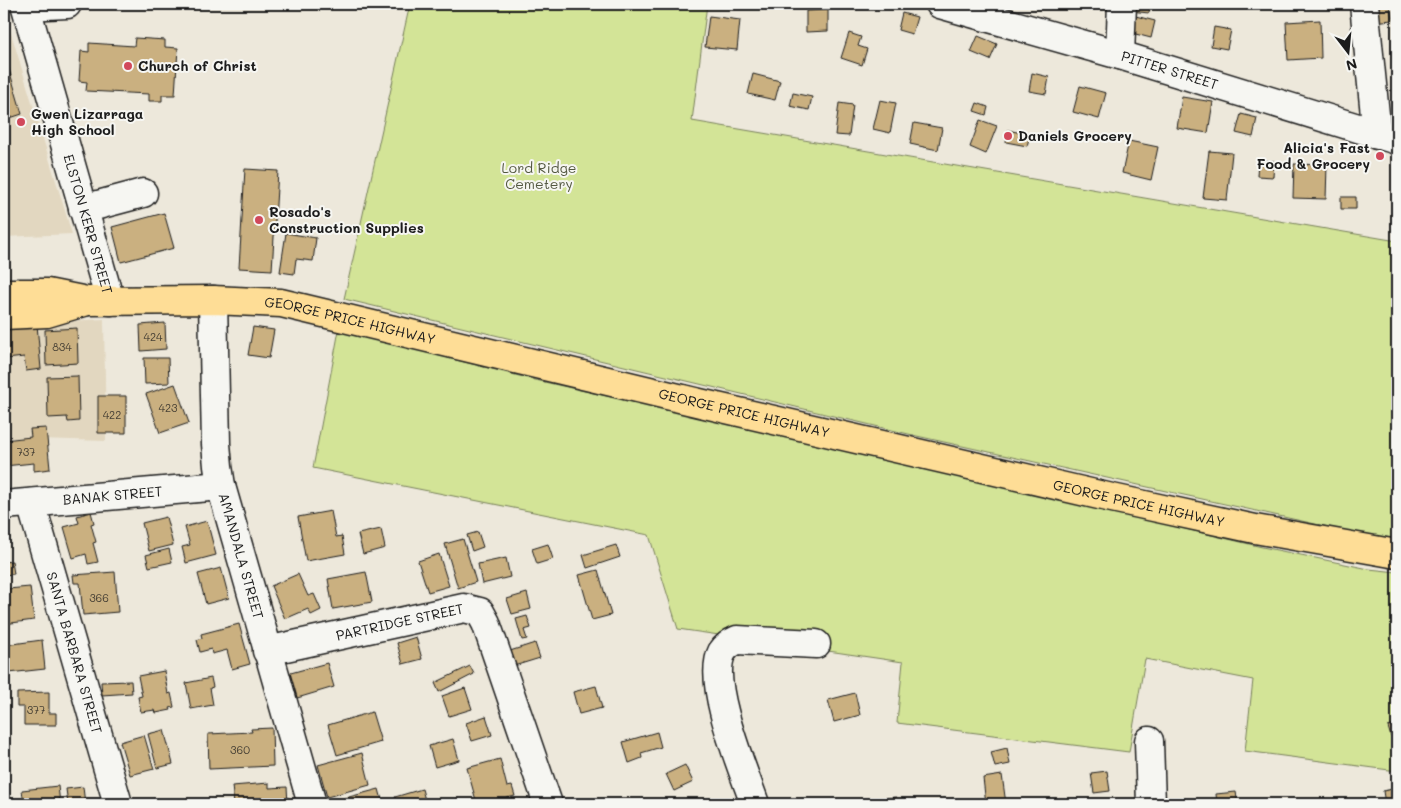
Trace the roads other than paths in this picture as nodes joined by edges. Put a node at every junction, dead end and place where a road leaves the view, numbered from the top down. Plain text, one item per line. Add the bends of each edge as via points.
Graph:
1 (67, 4) edge
2 (940, 4) edge
3 (1122, 4) edge
4 (1364, 4) edge
5 (25, 5) edge
6 (973, 8) edge
7 (1120, 55) junction
8 (1387, 138) edge
9 (143, 193) dead end
10 (83, 209) junction
11 (4, 293) edge
12 (213, 300) junction
13 (99, 301) junction
14 (4, 315) edge
15 (221, 486) junction
16 (31, 503) junction
17 (4, 505) edge
18 (1397, 554) edge
19 (816, 644) dead end
20 (267, 651) junction
21 (1150, 742) dead end
22 (118, 804) edge
23 (312, 804) edge
24 (548, 804) edge
25 (755, 804) edge
26 (1151, 804) edge

1 - 5 street
2 - 6 street, PITTER STREET
3 - 7 street
4 - 8 street
5 - 10 street, ELSTON KERR STREET
6 - 7 street, PITTER STREET
7 - 8 street, PITTER STREET
9 - 10 street
10 - 13 street, ELSTON KERR STREET
11 - 13 main road, GEORGE PRICE HIGHWAY via 47,293
12 - 13 main road, GEORGE PRICE HIGHWAY
12 - 15 street, AMANDALA STREET via 216,444
12 - 18 main road, GEORGE PRICE HIGHWAY via 281,303 1112,498 1255,529
13 - 14 main road, GEORGE PRICE HIGHWAY via 47,313
15 - 16 street, BANAK STREET
15 - 20 street, AMANDALA STREET
16 - 17 street, BANAK STREET
16 - 22 street, SANTA BARBARA STREET
19 - 25 street via 736,640 722,653 719,682 722,700
20 - 23 street, AMANDALA STREET
20 - 24 street, PARTRIDGE STREET via 464,608 480,612
21 - 26 street

